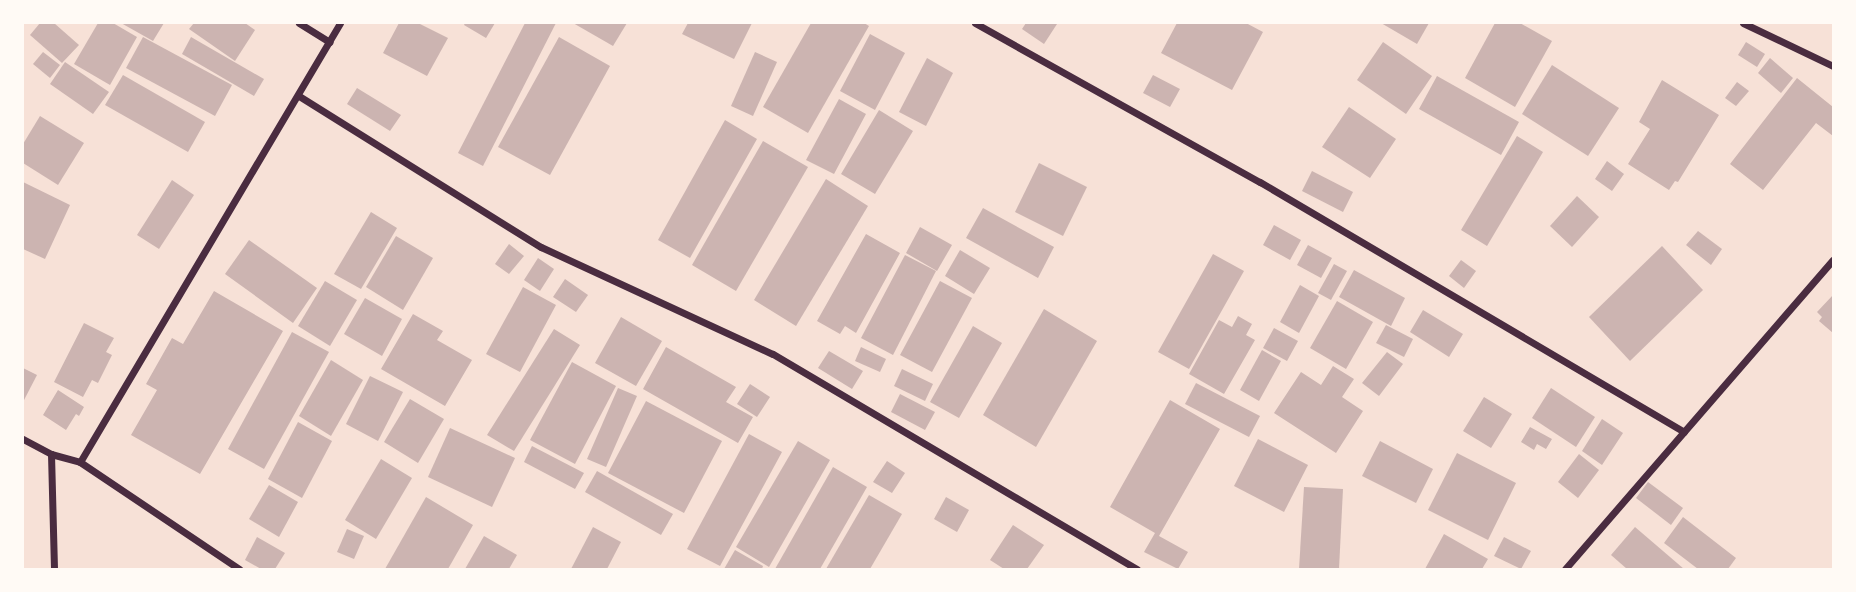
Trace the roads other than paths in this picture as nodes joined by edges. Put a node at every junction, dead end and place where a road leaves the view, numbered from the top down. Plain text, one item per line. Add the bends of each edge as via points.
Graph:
1 (299, 23) edge
2 (340, 23) edge
3 (975, 23) edge
4 (1743, 23) edge
5 (329, 42) junction
6 (1833, 66) edge
7 (299, 96) junction
8 (1833, 260) edge
9 (1684, 432) junction
10 (23, 439) edge
11 (51, 454) junction
12 (80, 462) junction
13 (54, 569) edge
14 (239, 569) edge
15 (1137, 569) edge
16 (1565, 569) edge

1 - 5 street
2 - 5 street
3 - 9 street via 1260,182
4 - 6 street
5 - 7 street
7 - 12 street
7 - 15 street via 541,247 773,354
8 - 9 street
9 - 16 street
10 - 11 street
11 - 12 street
11 - 13 street
12 - 14 street

